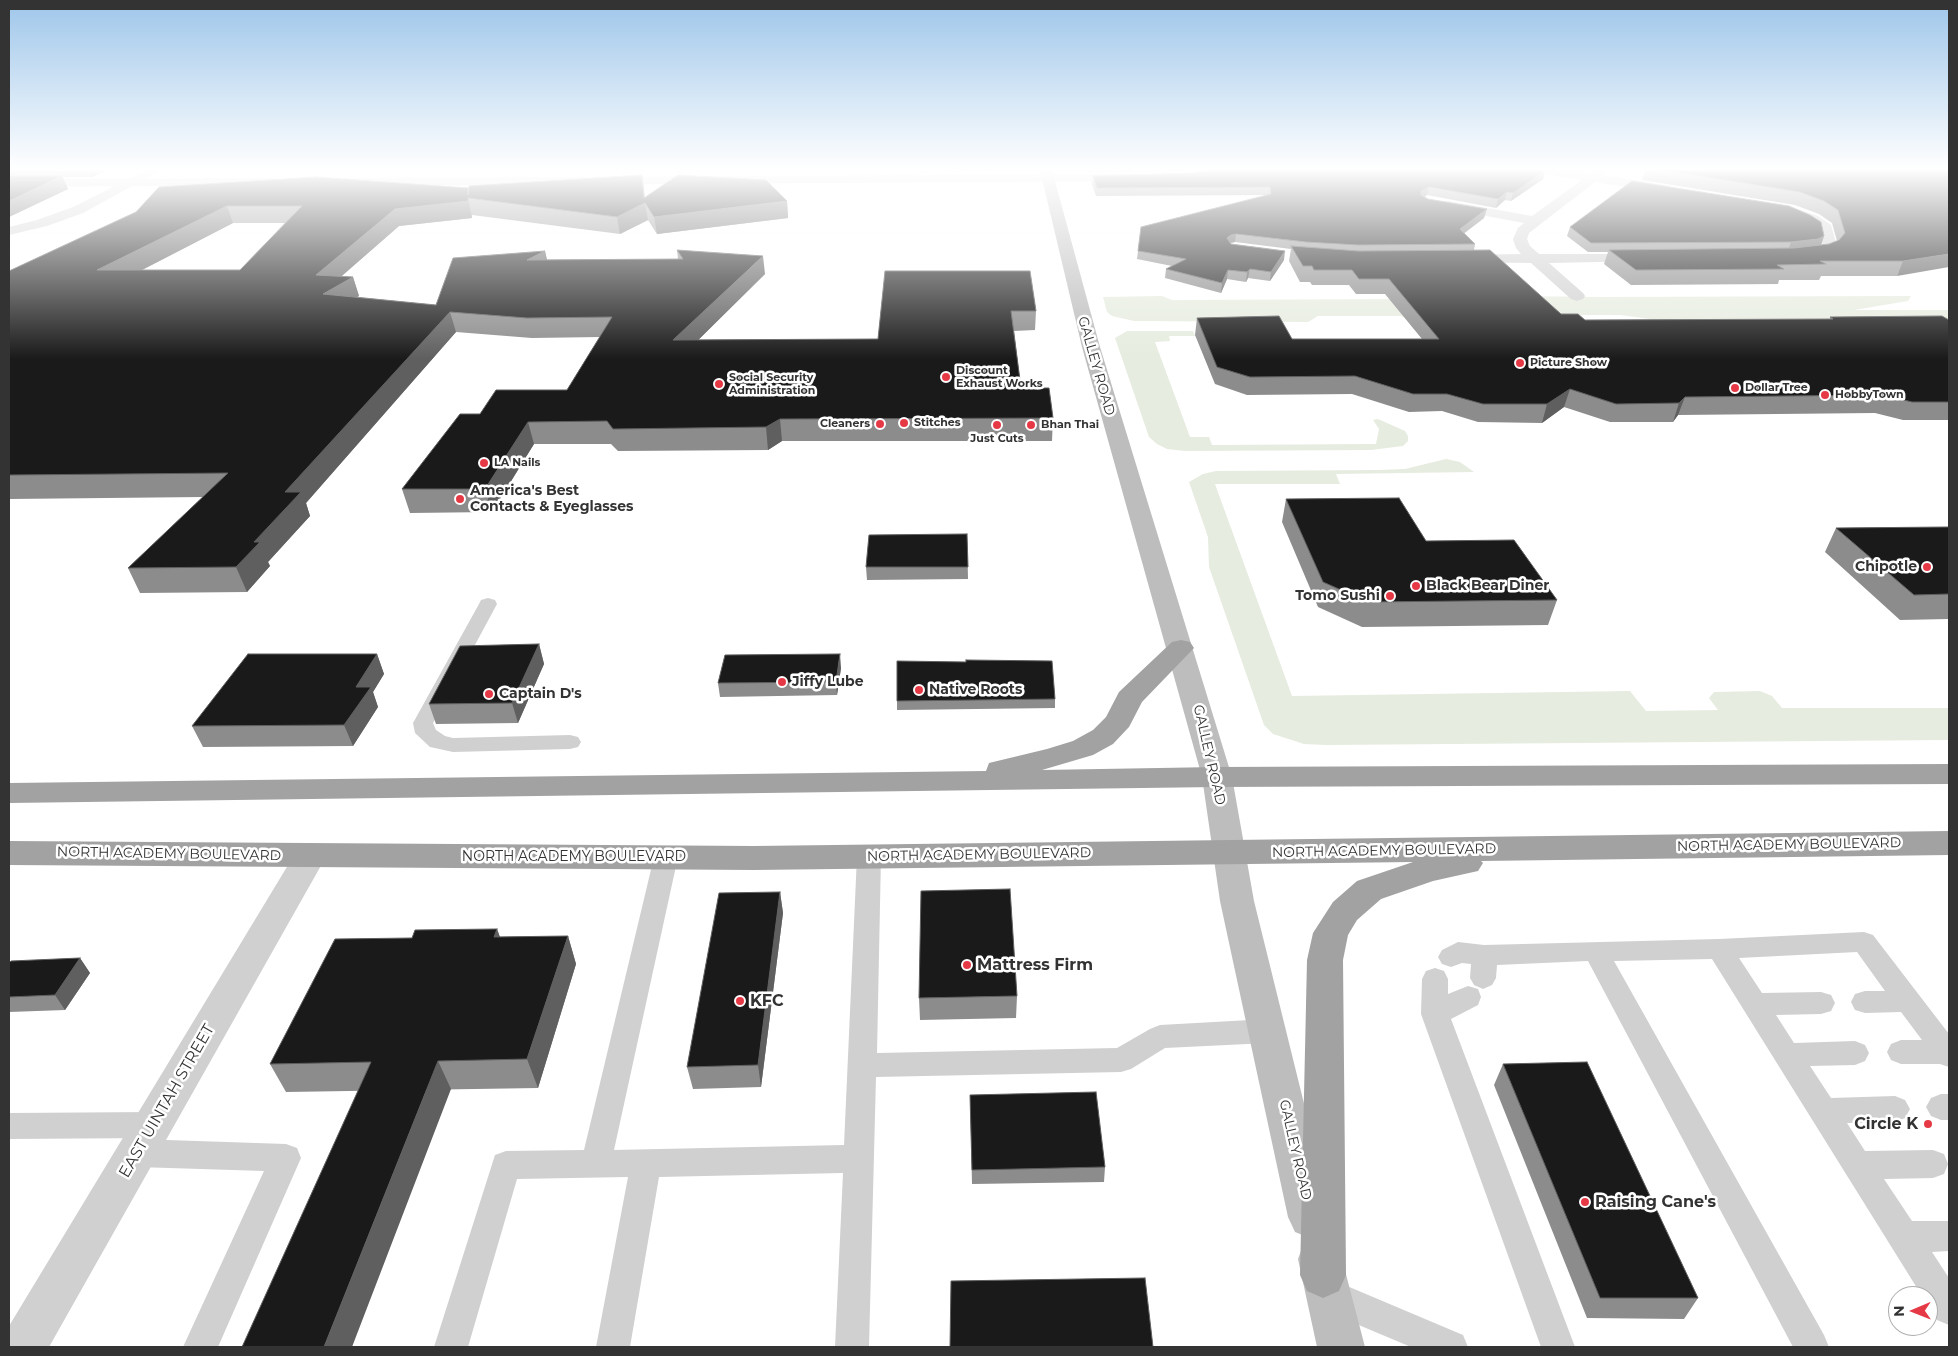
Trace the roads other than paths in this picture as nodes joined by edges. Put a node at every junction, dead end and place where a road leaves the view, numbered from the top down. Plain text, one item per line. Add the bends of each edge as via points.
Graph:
1 (1062, 233) edge
2 (1523, 233) edge
3 (1827, 233) edge
4 (1788, 257) edge
5 (1652, 258) edge
6 (1536, 259) junction
7 (1446, 260) edge
8 (1577, 296) dead end
9 (488, 604) dead end
10 (1181, 648) junction
11 (570, 742) dead end
12 (1949, 774) edge
13 (1217, 777) junction
14 (948, 782) junction
15 (9, 792) edge
16 (1949, 843) edge
17 (1548, 849) junction
18 (9, 853) edge
19 (1228, 854) junction
20 (311, 855) junction
21 (869, 856) junction
22 (666, 857) junction
23 (1719, 949) junction
24 (1595, 951) junction
25 (1451, 957) dead end
26 (1478, 977) junction
27 (1435, 980) dead end
28 (1909, 1001) junction
29 (1865, 1002) dead end
30 (1821, 1003) dead end
31 (1755, 1004) junction
32 (1435, 1014) junction
33 (1268, 1031) junction
34 (1901, 1052) dead end
35 (1948, 1053) edge
36 (1855, 1054) dead end
37 (1787, 1055) junction
38 (862, 1065) junction
39 (1895, 1109) dead end
40 (1823, 1111) junction
41 (9, 1126) edge
42 (145, 1139) junction
43 (859, 1159) junction
44 (646, 1163) junction
45 (596, 1164) junction
46 (1933, 1164) dead end
47 (1858, 1165) junction
48 (1949, 1236) edge
49 (1904, 1237) junction
50 (1326, 1285) junction
51 (1949, 1308) edge
52 (23, 1347) edge
53 (200, 1347) edge
54 (451, 1347) edge
55 (613, 1347) edge
56 (852, 1347) edge
57 (1341, 1347) edge
58 (1451, 1347) edge
59 (1558, 1347) edge
60 (1812, 1347) edge

1 - 10 main road, GALLEY ROAD via 1088,339
2 - 6 street via 1520,238 1524,248
3 - 4 street via 1830,246 1826,251
5 - 6 street
6 - 7 street
6 - 8 street
9 - 11 lane via 423,722 426,733 438,742 453,745
10 - 13 main road, GALLEY ROAD
10 - 14 highway via 1129,698 1119,721 1103,737 1083,748 1052,758
12 - 13 highway
13 - 14 highway
13 - 19 main road, GALLEY ROAD
14 - 15 highway
16 - 17 highway, NORTH ACADEMY BOULEVARD
17 - 19 highway, NORTH ACADEMY BOULEVARD
17 - 50 highway via 1430,869 1369,890 1345,910 1331,933 1325,960
18 - 20 highway, NORTH ACADEMY BOULEVARD
19 - 21 highway, NORTH ACADEMY BOULEVARD
19 - 33 main road, GALLEY ROAD
20 - 22 highway, NORTH ACADEMY BOULEVARD
20 - 42 street, EAST UINTAH STREET
21 - 22 highway, NORTH ACADEMY BOULEVARD
21 - 38 lane
22 - 45 lane
23 - 24 lane
23 - 28 lane via 1864,942
23 - 31 lane
24 - 26 lane
24 - 60 lane
25 - 26 lane via 1458,952
26 - 32 lane
27 - 32 lane
28 - 29 lane
28 - 35 lane
30 - 31 lane
31 - 37 lane
32 - 59 lane
33 - 38 lane via 1160,1037 1120,1060
33 - 50 main road, GALLEY ROAD
34 - 35 lane
36 - 37 lane
37 - 40 lane
38 - 43 lane
39 - 40 lane
40 - 47 lane
41 - 42 lane
42 - 52 street, EAST UINTAH STREET
42 - 53 lane via 286,1158
43 - 44 lane
43 - 56 lane
44 - 45 lane
44 - 55 lane
45 - 54 lane via 506,1165
46 - 47 lane
47 - 49 lane
48 - 49 lane
49 - 51 lane
50 - 57 main road, GALLEY ROAD
50 - 58 lane

